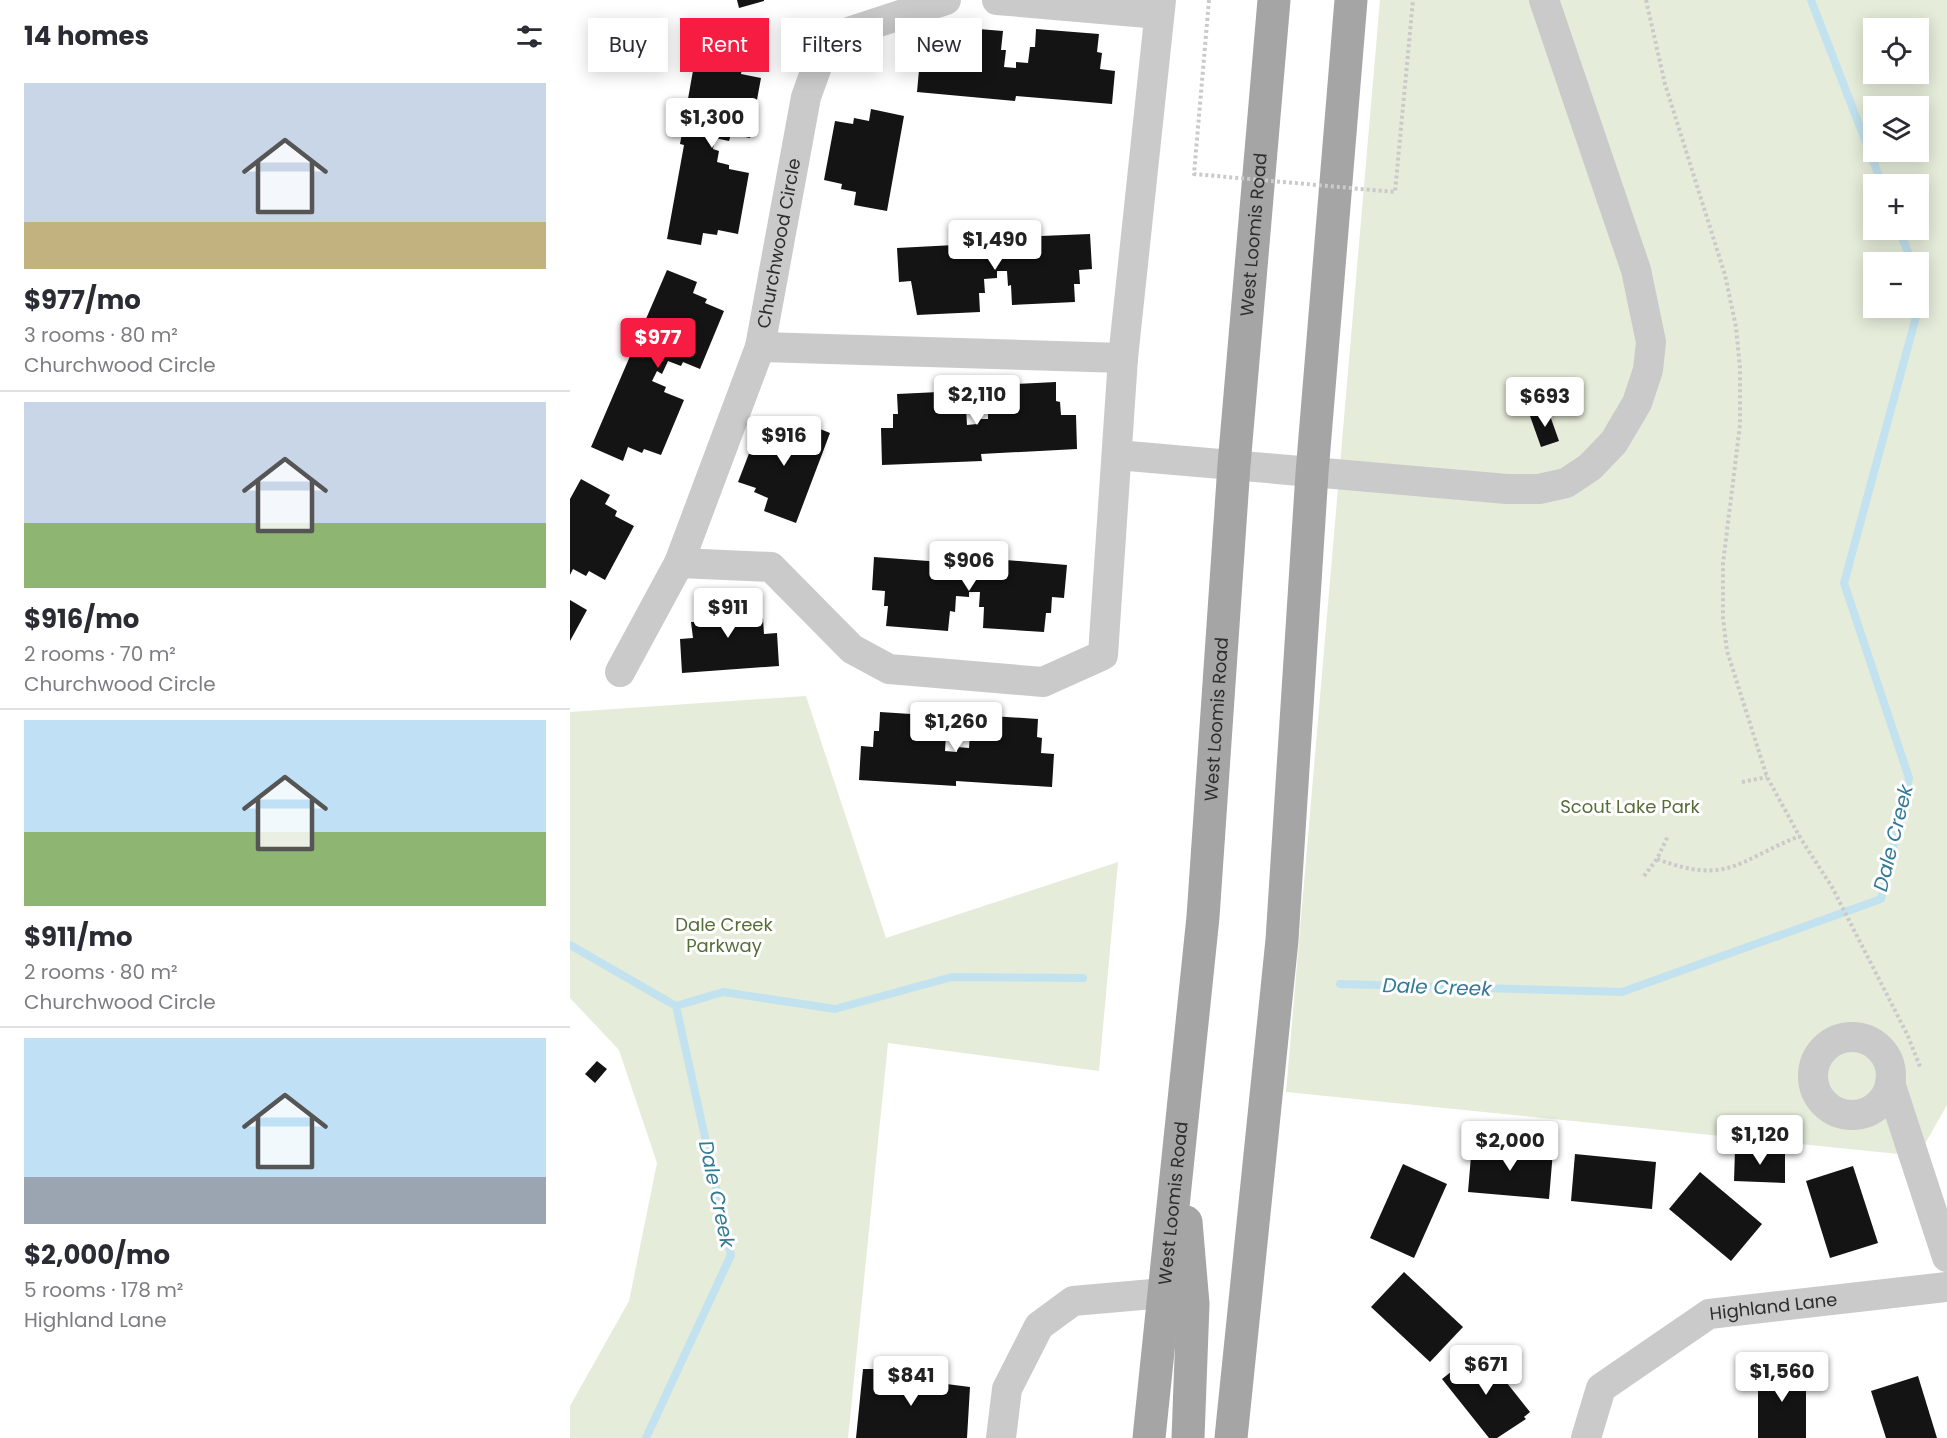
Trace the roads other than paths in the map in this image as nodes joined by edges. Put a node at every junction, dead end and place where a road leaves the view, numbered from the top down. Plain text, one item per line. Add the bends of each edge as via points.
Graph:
1 (946, 0) edge
2 (997, 0) edge
3 (1274, 0) edge
4 (1351, 0) edge
5 (1544, 0) edge
6 (1160, 7) edge
7 (760, 347) junction
8 (1123, 358) junction
9 (1117, 455) junction
10 (1234, 465) junction
11 (1312, 473) junction
12 (679, 563) junction
13 (620, 672) dead end
14 (1890, 1083) dead end
15 (1179, 1143) junction
16 (1947, 1257) edge
17 (1947, 1287) edge
18 (1164, 1293) junction
19 (1001, 1438) edge
20 (1149, 1438) edge
21 (1188, 1438) edge
22 (1231, 1438) edge
23 (1586, 1438) edge

1 - 7 street, Churchwood Circle via 826,39 806,97
2 - 6 street
3 - 10 main road, West Loomis Road
4 - 11 main road
5 - 11 street via 1636,270 1651,342 1648,369 1637,403 1614,442 1590,467 1566,483 1539,489
6 - 8 street
7 - 8 street
7 - 12 street, Churchwood Circle
8 - 9 street
9 - 10 street
9 - 12 street via 1103,655 1043,682 889,669 852,649 771,567
10 - 11 street
10 - 15 main road, West Loomis Road via 1203,917
11 - 22 main road via 1282,940
12 - 13 street, Churchwood Circle
14 - 16 street
15 - 18 main road, West Loomis Road
15 - 21 main road via 1193,1304
17 - 23 street, Highland Lane via 1709,1314 1601,1388
18 - 19 street via 1073,1301 1039,1326 1007,1389
18 - 20 main road, West Loomis Road

